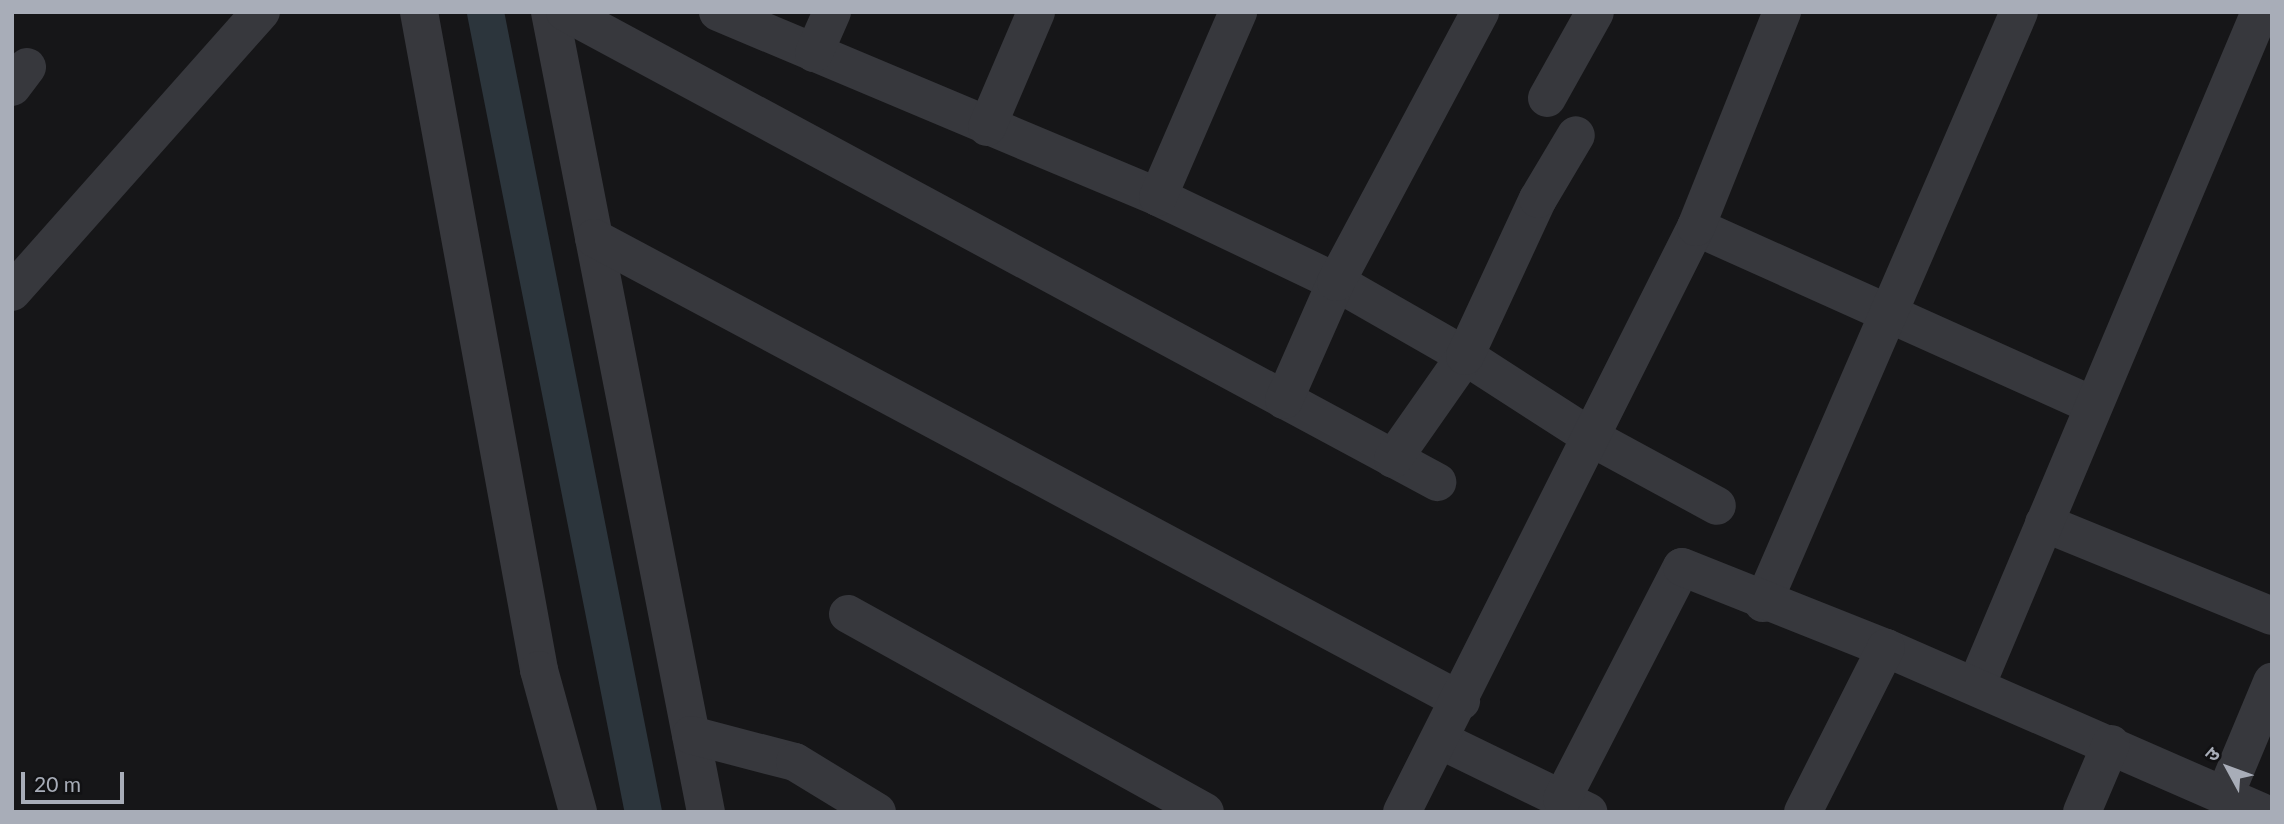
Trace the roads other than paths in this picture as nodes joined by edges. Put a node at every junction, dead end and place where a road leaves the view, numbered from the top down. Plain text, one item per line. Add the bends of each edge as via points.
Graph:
1 (261, 12) edge
2 (419, 12) edge
3 (550, 12) edge
4 (565, 12) edge
5 (718, 12) edge
6 (832, 12) edge
7 (1036, 12) edge
8 (1238, 12) edge
9 (1480, 12) edge
10 (1595, 12) edge
11 (1782, 12) edge
12 (2019, 12) edge
13 (2260, 12) edge
14 (814, 53) junction
15 (1547, 98) dead end
16 (987, 127) junction
17 (1576, 135) dead end
18 (1158, 197) junction
19 (1696, 227) junction
20 (594, 238) junction
21 (1336, 282) junction
22 (12, 292) edge
23 (1889, 313) junction
24 (1465, 356) junction
25 (1284, 400) junction
26 (2092, 405) junction
27 (1592, 438) junction
28 (1393, 458) junction
29 (1437, 482) dead end
30 (1717, 506) dead end
31 (2044, 523) junction
32 (1763, 603) junction
33 (848, 614) dead end
34 (2272, 616) edge
35 (1886, 648) junction
36 (2272, 682) edge
37 (1976, 686) junction
38 (1461, 701) junction
39 (691, 735) junction
40 (1440, 740) junction
41 (2110, 744) junction
42 (2224, 797) junction
43 (1164, 802) edge
44 (1575, 806) edge
45 (578, 812) edge
46 (706, 812) edge
47 (877, 812) edge
48 (1205, 812) edge
49 (1402, 812) edge
50 (1802, 812) edge
51 (2082, 812) edge
52 (2260, 812) edge

1 - 22 street
2 - 45 street via 539,670
3 - 20 street
4 - 25 street
5 - 14 street
6 - 14 street
7 - 16 street
8 - 18 street
9 - 21 street
10 - 15 street
11 - 19 street
12 - 23 street
13 - 26 street
14 - 16 street
16 - 18 street
17 - 24 street via 1538,199
18 - 21 street
19 - 23 street
19 - 27 street
20 - 38 street
20 - 39 street
21 - 24 street
21 - 25 street
23 - 26 street
23 - 32 street
24 - 27 street
24 - 28 street
25 - 28 street
26 - 31 street
27 - 30 street
27 - 38 street
28 - 29 street
31 - 34 street
31 - 37 street
32 - 35 street
32 - 44 street via 1682,567
33 - 43 street
35 - 37 street
35 - 50 street
36 - 42 street
37 - 41 street
38 - 40 street
39 - 46 street
39 - 47 street via 795,762
40 - 44 street
40 - 49 street
41 - 42 street
41 - 51 street
42 - 52 street
43 - 48 street

